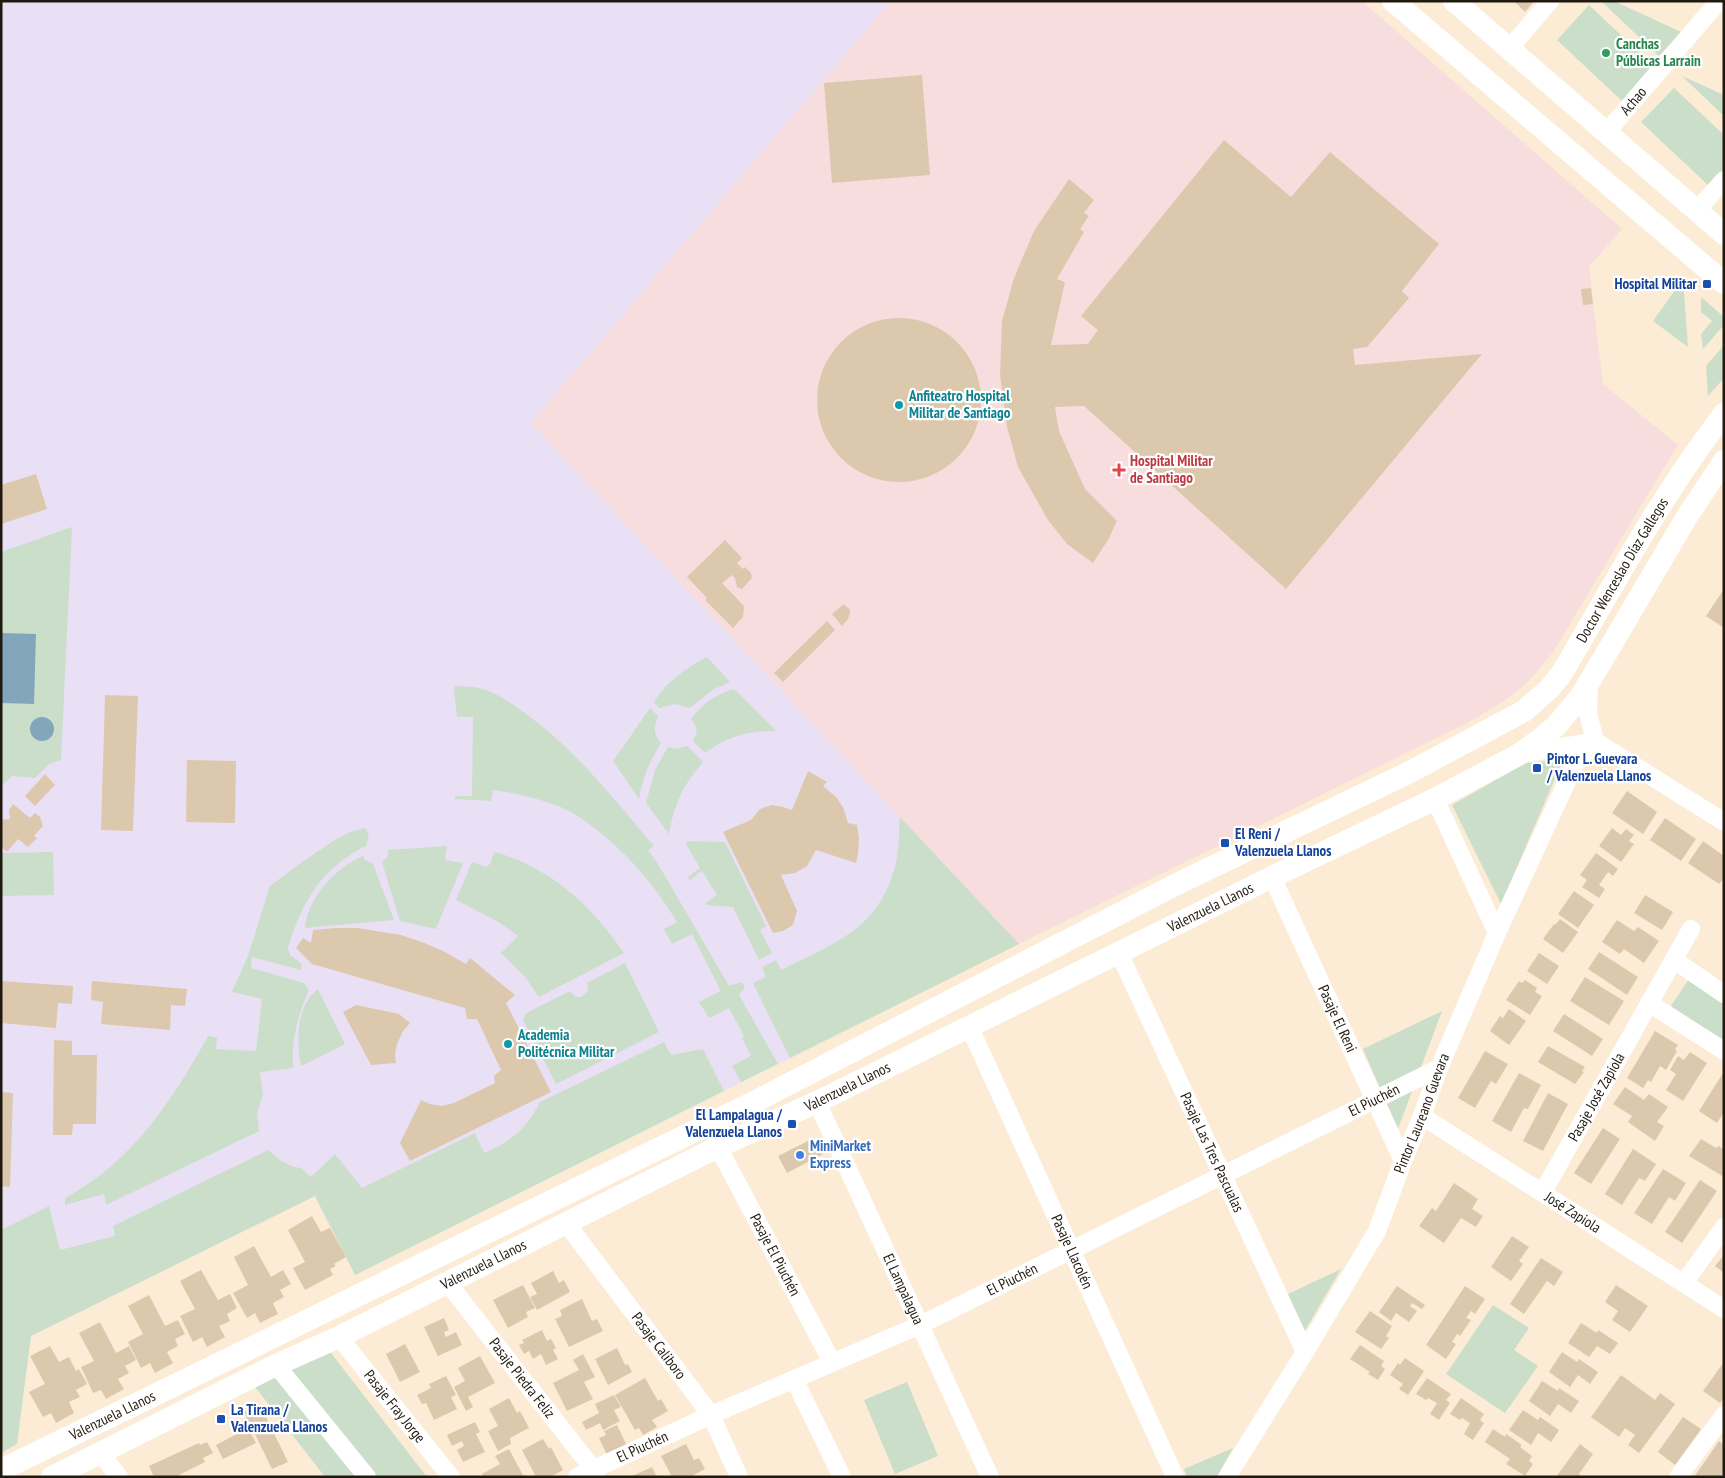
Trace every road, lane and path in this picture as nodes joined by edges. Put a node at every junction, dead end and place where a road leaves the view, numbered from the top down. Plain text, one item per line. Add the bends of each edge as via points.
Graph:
1 (1393, 1) edge
2 (1454, 1) edge
3 (1550, 1) edge
4 (1719, 1) edge
5 (1509, 49) junction
6 (1606, 132) junction
7 (1724, 180) edge
8 (1697, 210) junction
9 (1724, 234) edge
10 (1724, 283) edge
11 (1724, 414) edge
12 (1724, 461) edge
13 (1589, 684) junction
14 (1512, 718) joint
15 (1596, 741) junction
16 (1518, 755) junction
17 (1435, 799) junction
18 (1724, 822) edge
19 (1272, 877) junction
20 (1691, 929) dead end
21 (1497, 933) junction
22 (1119, 953) junction
23 (1674, 960) junction
24 (1724, 994) edge
25 (1649, 1003) junction
26 (969, 1026) junction
27 (1724, 1051) edge
28 (1438, 1068) junction
29 (1375, 1100) junction
30 (817, 1102) junction
31 (1422, 1116) junction
32 (718, 1147) junction
33 (1403, 1161) junction
34 (1222, 1175) junction
35 (1543, 1192) junction
36 (566, 1223) junction
37 (1724, 1226) edge
38 (1072, 1250) junction
39 (447, 1282) junction
40 (1684, 1283) junction
41 (1724, 1309) edge
42 (920, 1325) junction
43 (338, 1337) junction
44 (1305, 1352) junction
45 (832, 1362) junction
46 (276, 1365) junction
47 (794, 1379) junction
48 (712, 1415) junction
49 (1724, 1415) edge
50 (100, 1452) junction
51 (1, 1470) edge
52 (589, 1474) edge
53 (52, 1477) edge
54 (119, 1477) edge
55 (367, 1477) edge
56 (451, 1477) edge
57 (739, 1477) edge
58 (842, 1477) edge
59 (990, 1477) edge
60 (1175, 1477) edge
61 (1227, 1477) edge
62 (1678, 1477) edge

1 - 10 main road
2 - 5 main road
3 - 5 street
4 - 6 street, Achao
5 - 6 main road
6 - 8 main road
7 - 8 street
8 - 9 main road
11 - 14 main road, Doctor Wenceslao Díaz Gallegos via 1664,499 1562,673 1535,702
12 - 13 main road, Doctor Wenceslao Díaz Gallegos via 1652,575
13 - 15 street via 1588,713
13 - 16 main road, Doctor Wenceslao Díaz Gallegos via 1556,726
14 - 51 main road, Valenzuela Llanos via 1410,772 1180,883 748,1105
15 - 16 street, Valenzuela Llanos
15 - 18 street
15 - 21 street, Pintor Laureano Guevara via 1575,764
16 - 17 main road, Valenzuela Llanos
17 - 19 main road, Valenzuela Llanos
17 - 21 street
19 - 22 main road, Valenzuela Llanos
19 - 29 street, Pasaje El Reni
20 - 23 street, Pasaje José Zapiola
21 - 28 street, Pintor Laureano Guevara
22 - 26 main road, Valenzuela Llanos
22 - 34 street, Pasaje Las Tres Pascualas
23 - 24 street
23 - 25 street, Pasaje José Zapiola
25 - 27 street
25 - 35 street, Pasaje José Zapiola
26 - 30 main road, Valenzuela Llanos
26 - 38 street, Pasaje Llacolén
28 - 29 street, El Piuchén
28 - 31 street, Pintor Laureano Guevara
29 - 33 street, Pasaje El Reni
29 - 34 street, El Piuchén
30 - 32 main road, Valenzuela Llanos
30 - 42 street, El Lampalagua
31 - 33 street, Pintor Laureano Guevara
31 - 35 street, José Zapiola
32 - 36 main road, Valenzuela Llanos
32 - 45 street, Pasaje El Piuchén
33 - 44 street, Pintor Laureano Guevara via 1377,1231
34 - 38 street, El Piuchén
34 - 44 street, Pasaje Las Tres Pascualas
35 - 40 street, José Zapiola
36 - 39 main road, Valenzuela Llanos
36 - 48 street, Pasaje Caliboro
37 - 40 street
38 - 42 street, El Piuchén
38 - 60 street, Pasaje Llacolén
39 - 43 main road, Valenzuela Llanos
39 - 52 street, Pasaje Piedra Feliz
40 - 41 street, José Zapiola
42 - 45 street, El Piuchén
42 - 59 street, El Lampalagua
43 - 46 main road, Valenzuela Llanos
43 - 56 street, Pasaje Fray Jorge
44 - 61 street, Pintor Laureano Guevara
45 - 47 street, El Piuchén
46 - 50 main road, Valenzuela Llanos
46 - 55 street
47 - 48 street, El Piuchén
47 - 58 street
48 - 52 street, El Piuchén
48 - 57 street, Pasaje Caliboro
49 - 62 street
50 - 53 main road, Valenzuela Llanos
50 - 54 street

